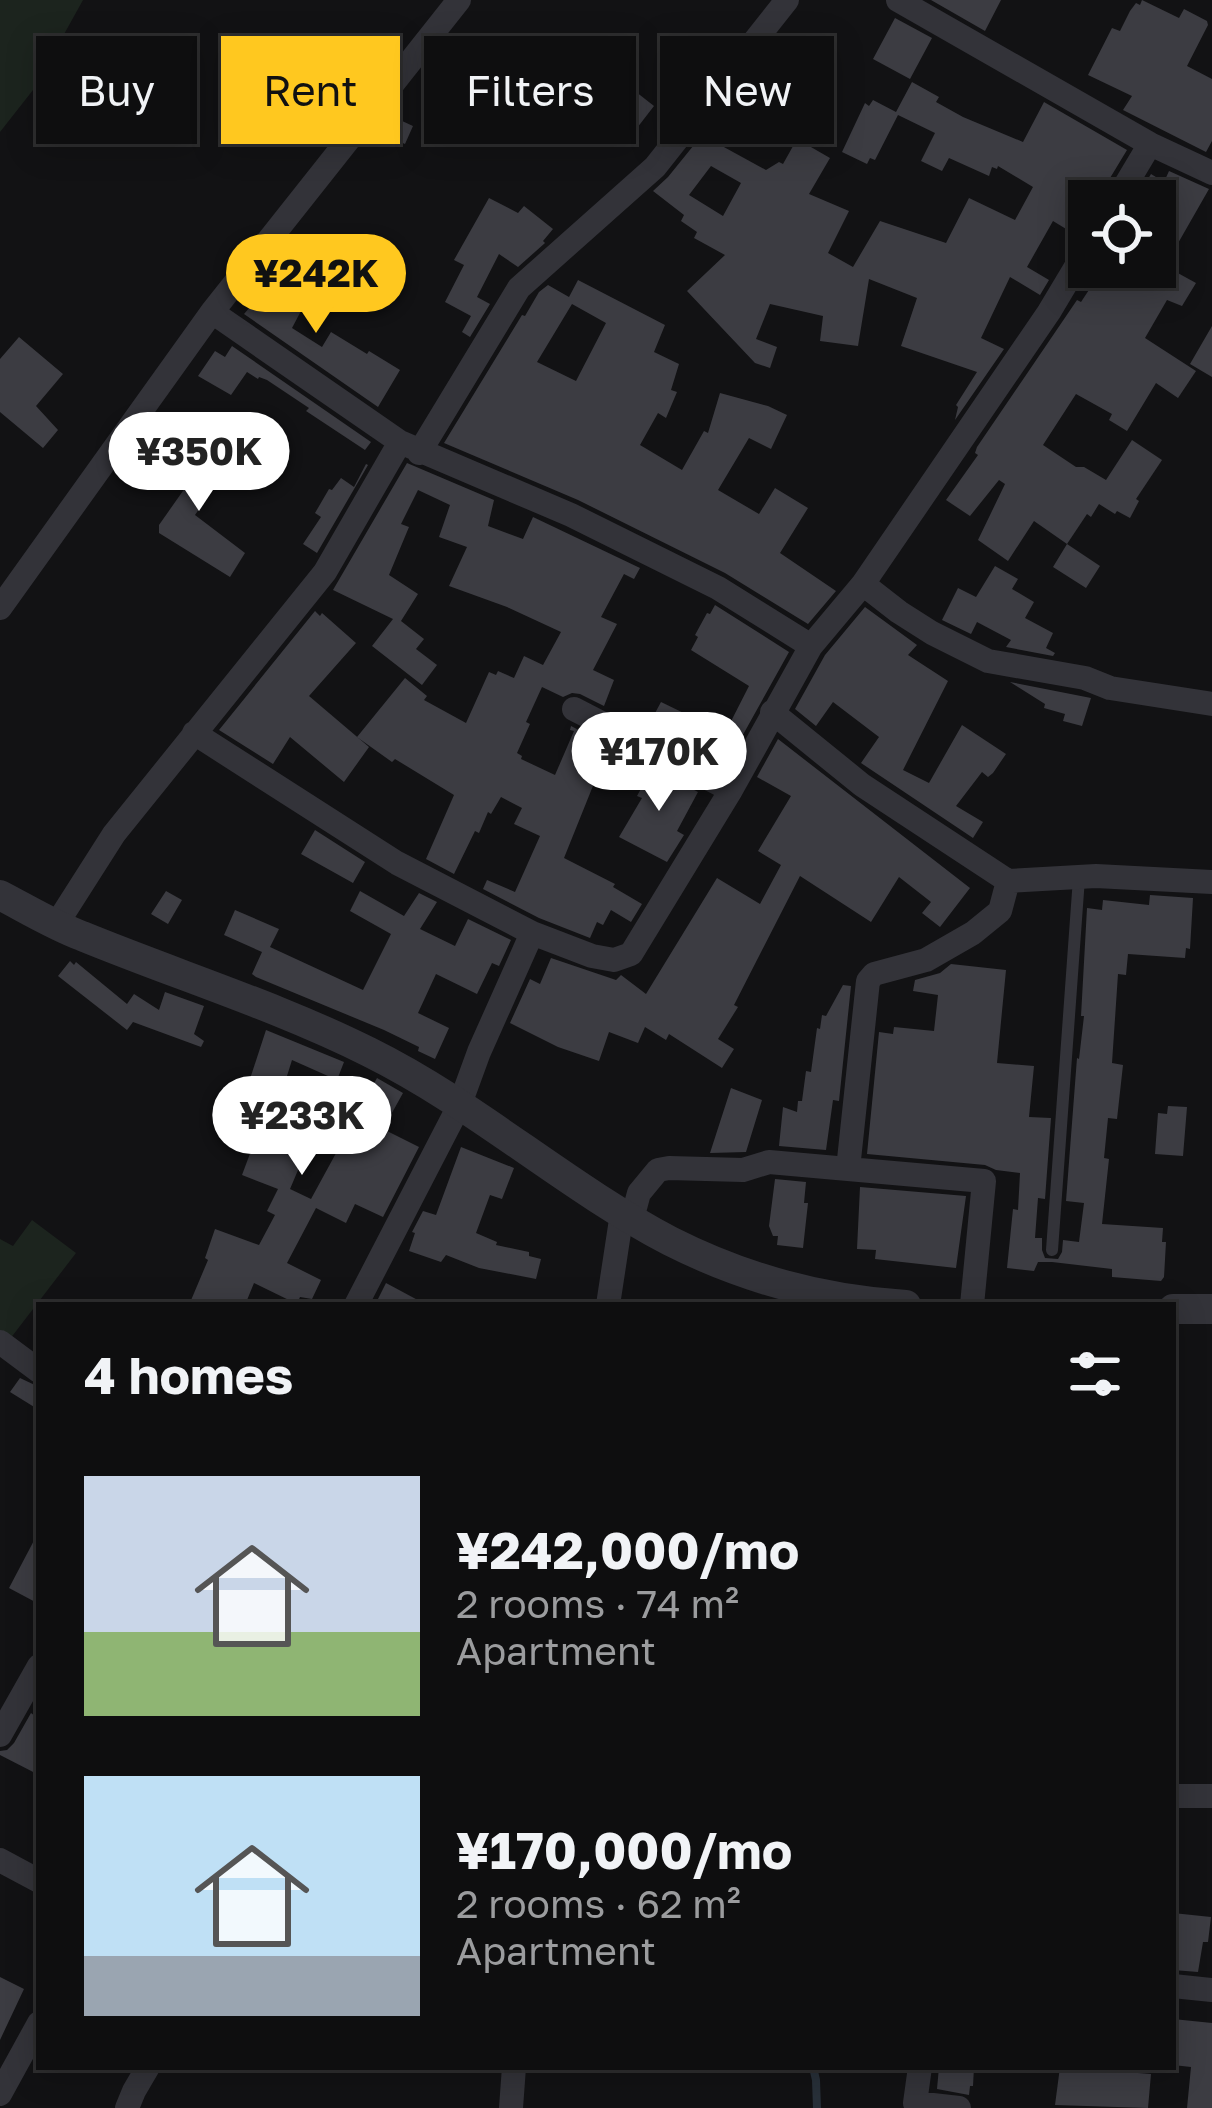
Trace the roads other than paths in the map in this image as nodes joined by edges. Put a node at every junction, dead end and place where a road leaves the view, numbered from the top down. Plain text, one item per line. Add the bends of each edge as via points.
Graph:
1 (459, 0) edge
2 (787, 0) edge
3 (911, 3) edge
4 (1150, 144) junction
5 (1212, 173) edge
6 (1129, 180) edge
7 (1068, 280) edge
8 (212, 312) junction
9 (410, 448) junction
10 (863, 584) junction
11 (0, 608) edge
12 (811, 646) junction
13 (1212, 704) edge
14 (574, 709) dead end
15 (772, 712) junction
16 (194, 733) junction
17 (730, 790) junction
18 (1079, 877) junction
19 (1008, 880) junction
20 (1212, 882) edge
21 (0, 895) edge
22 (56, 925) junction
23 (532, 933) junction
24 (460, 1104) junction
25 (848, 1169) junction
26 (627, 1216) junction
27 (1052, 1250) dead end
28 (358, 1302) edge
29 (609, 1302) edge
30 (877, 1302) edge
31 (972, 1302) edge
32 (1176, 1309) edge
33 (1212, 1309) edge
34 (0, 1342) edge
35 (36, 1369) edge
36 (36, 1671) edge
37 (0, 1735) edge
38 (1176, 1796) edge
39 (1212, 1796) edge
40 (0, 1860) edge
41 (36, 1879) edge
42 (1176, 1986) edge
43 (1212, 1990) edge
44 (36, 2028) edge
45 (146, 2070) edge
46 (514, 2070) edge
47 (920, 2070) edge
48 (0, 2094) edge
49 (128, 2108) edge
50 (511, 2108) edge
51 (959, 2108) edge

1 - 8 street
2 - 9 street via 655,167 519,288
3 - 4 street
4 - 5 street
4 - 6 street
7 - 10 street
8 - 9 street
8 - 11 street
9 - 12 street via 571,515 718,588
9 - 16 street via 325,572
10 - 12 street
10 - 13 street via 988,661
12 - 15 street
14 - 17 street
15 - 17 street
15 - 19 street via 862,785
16 - 22 street via 114,834
16 - 23 street via 397,863
17 - 23 street via 631,954 592,956
18 - 19 street
18 - 20 street
18 - 27 lane
19 - 25 street via 1000,911 973,933 868,981
21 - 22 street
22 - 24 street via 327,1032
23 - 24 street
24 - 26 street
24 - 28 street
25 - 26 street via 769,1162 743,1170 658,1170
25 - 31 street via 984,1181
26 - 29 street
26 - 30 street via 771,1281
32 - 33 street
34 - 35 street
36 - 37 street
38 - 39 street
40 - 41 street
42 - 43 street
44 - 48 street
45 - 49 street
46 - 50 street
47 - 51 street via 915,2103

